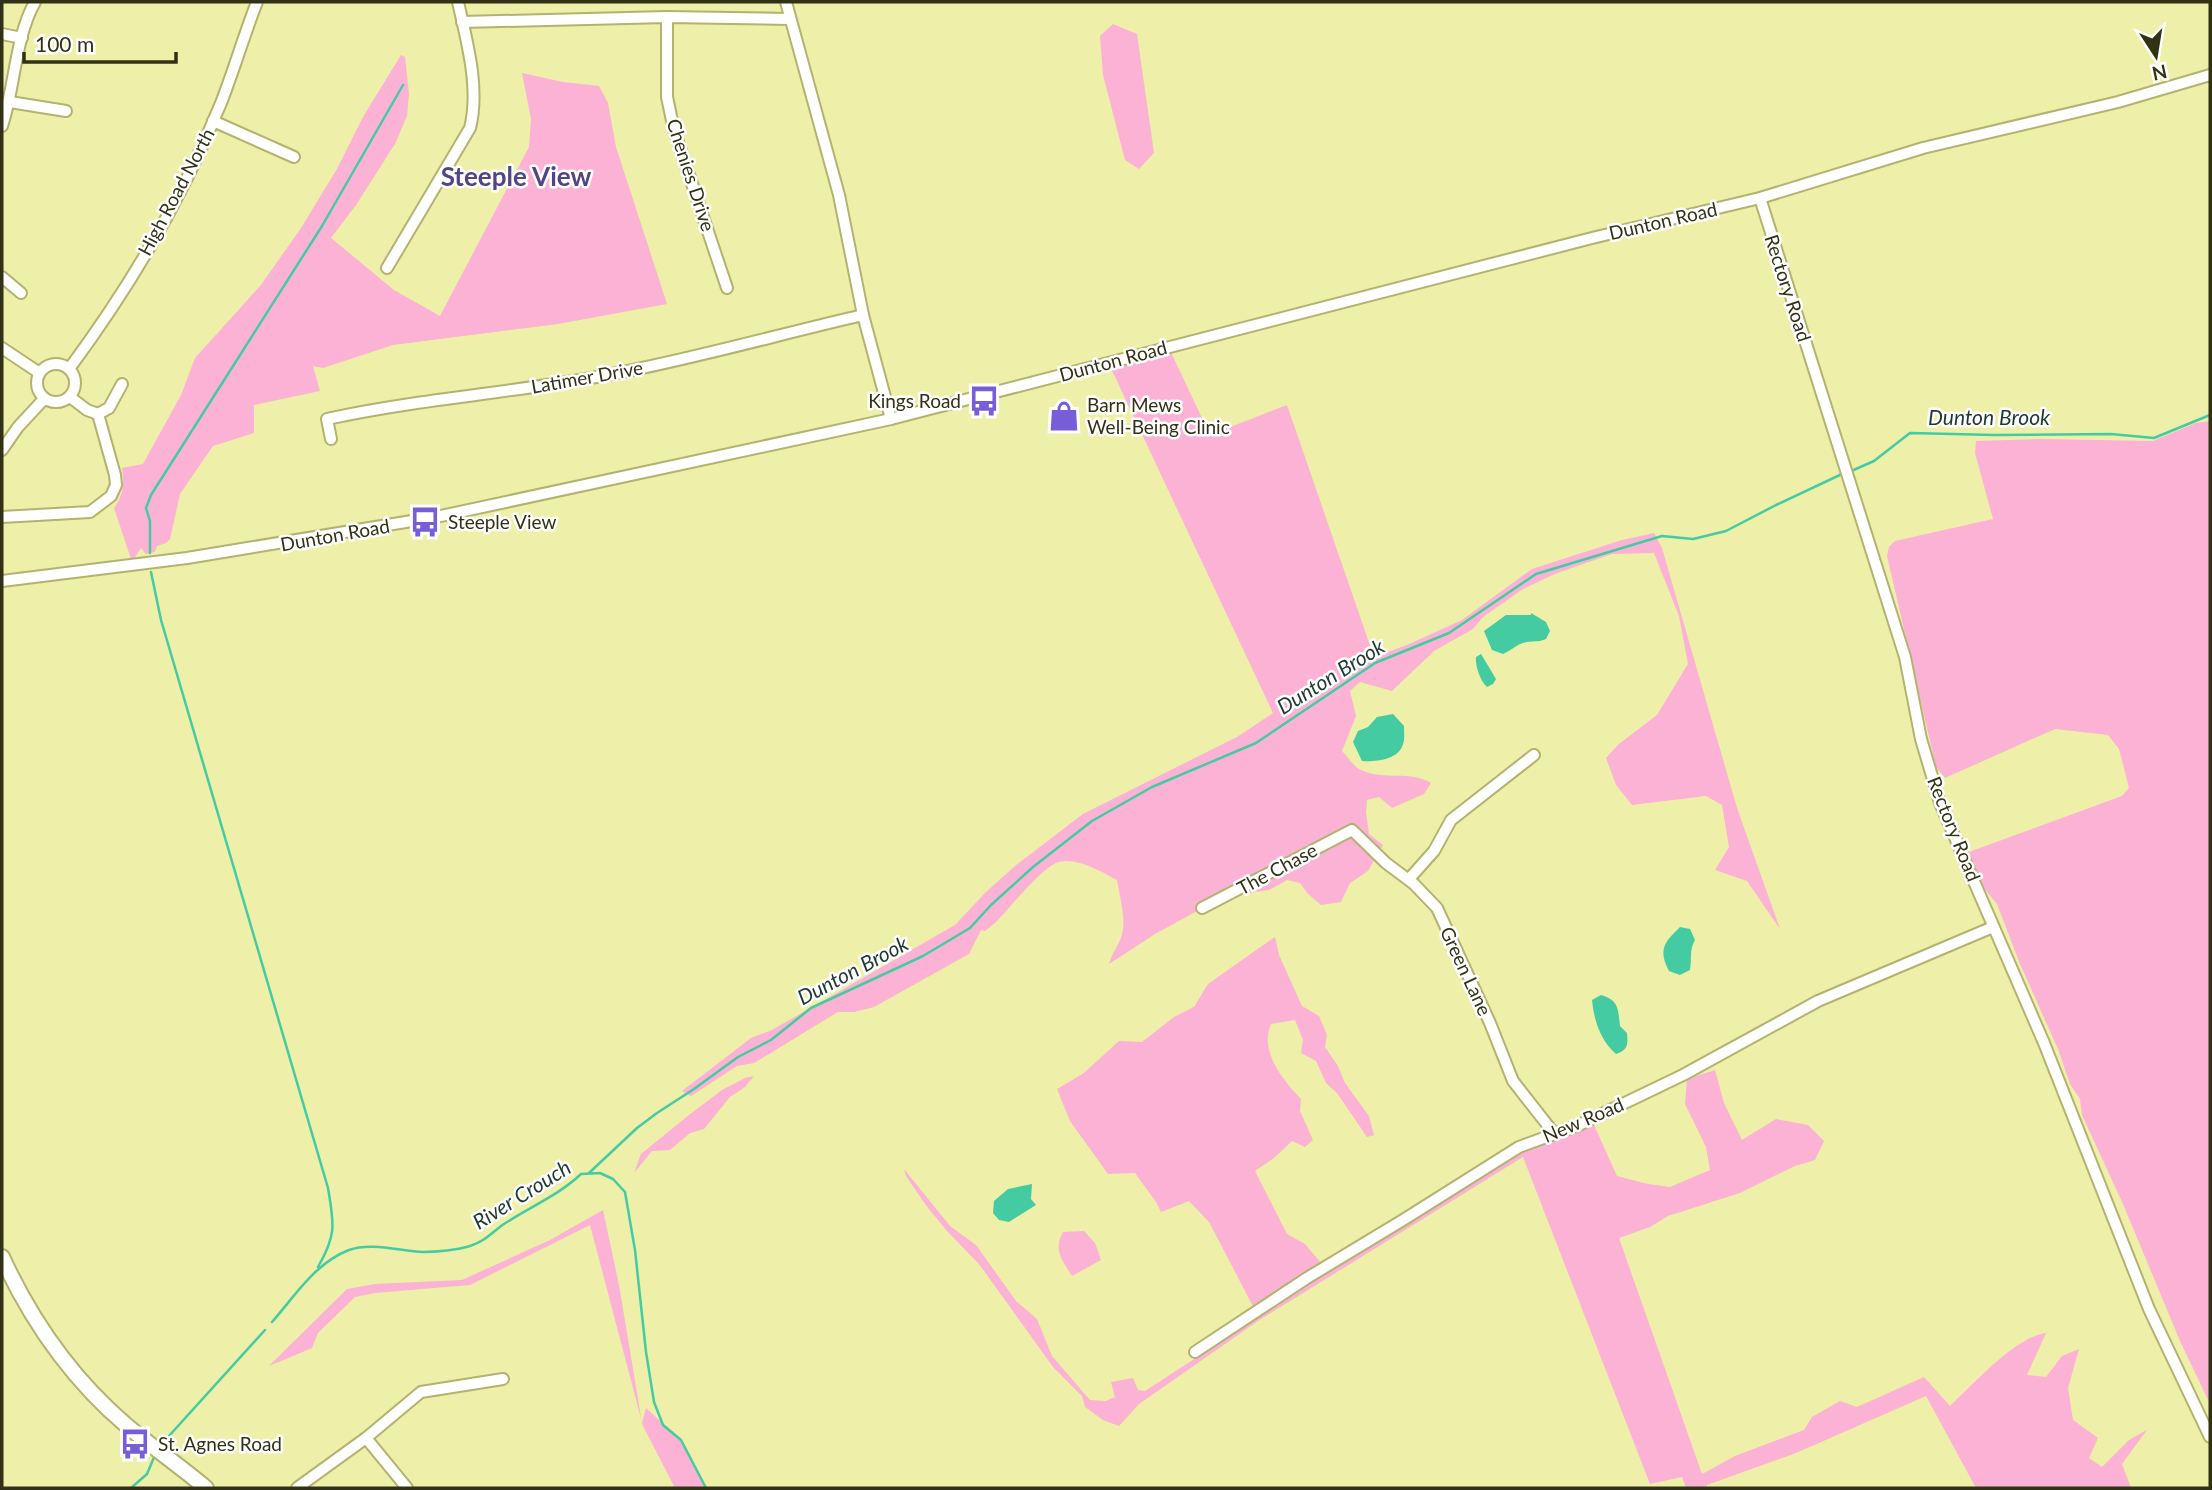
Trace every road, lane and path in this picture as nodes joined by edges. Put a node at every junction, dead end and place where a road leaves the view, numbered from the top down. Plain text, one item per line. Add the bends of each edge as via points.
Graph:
1 (35, 2) edge
2 (257, 2) edge
3 (458, 2) edge
4 (786, 2) edge
5 (667, 18) junction
6 (790, 19) junction
7 (462, 22) junction
8 (2, 34) edge
9 (22, 38) junction
10 (2210, 75) edge
11 (10, 102) junction
12 (66, 111) dead end
13 (213, 121) junction
14 (2, 127) edge
15 (294, 157) dead end
16 (1760, 198) junction
17 (387, 268) dead end
18 (2, 277) edge
19 (727, 288) dead end
20 (21, 293) dead end
21 (863, 315) junction
22 (2, 348) edge
23 (69, 369) junction
24 (38, 372) junction
25 (122, 384) dead end
26 (70, 397) junction
27 (44, 399) junction
28 (98, 414) junction
29 (891, 419) junction
30 (331, 439) dead end
31 (2, 450) edge
32 (2, 517) edge
33 (2, 581) edge
34 (1534, 755) dead end
35 (1352, 830) joint
36 (1409, 879) junction
37 (1202, 908) dead end
38 (1993, 927) junction
39 (1553, 1132) junction
40 (2, 1257) edge
41 (1195, 1352) dead end
42 (503, 1379) dead end
43 (2210, 1437) edge
44 (366, 1438) junction
45 (206, 1488) edge
46 (297, 1488) edge
47 (407, 1488) edge

1 - 9 street
2 - 13 street, High Road North
3 - 7 street
4 - 6 street
5 - 6 street
5 - 7 street
5 - 19 street, Chenies Drive via 667,97
6 - 21 street via 839,195
7 - 17 street via 474,93 470,128
8 - 9 street
9 - 11 street
10 - 16 street, Dunton Road via 1923,148
11 - 12 street
11 - 14 street
13 - 15 street
13 - 23 street, High Road North via 122,291
16 - 29 street, Dunton Road
16 - 38 street, Rectory Road via 1905,657 1921,739 1940,803
18 - 20 street
21 - 29 street
21 - 30 street, Latimer Drive via 602,376 418,401 327,419
22 - 24 street
23 - 24 street via 57,364
23 - 26 street via 75,380
24 - 27 street via 35,380
25 - 28 street via 110,395 109,408
26 - 27 street via 58,402
26 - 28 street
27 - 31 street
28 - 32 street via 115,475 111,496 90,512
29 - 33 street, Dunton Road via 356,532
34 - 36 street via 1451,820 1434,851
35 - 36 street, Green Lane
35 - 37 street, The Chase
36 - 39 street, Green Lane via 1437,908 1513,1081
38 - 39 street, New Road via 1818,1001 1683,1075 1579,1125
38 - 43 street, Rectory Road via 2149,1309
39 - 41 street, New Road via 1519,1147
40 - 45 main road via 22,1299 89,1390
42 - 44 street via 421,1392
44 - 46 street
44 - 47 street

